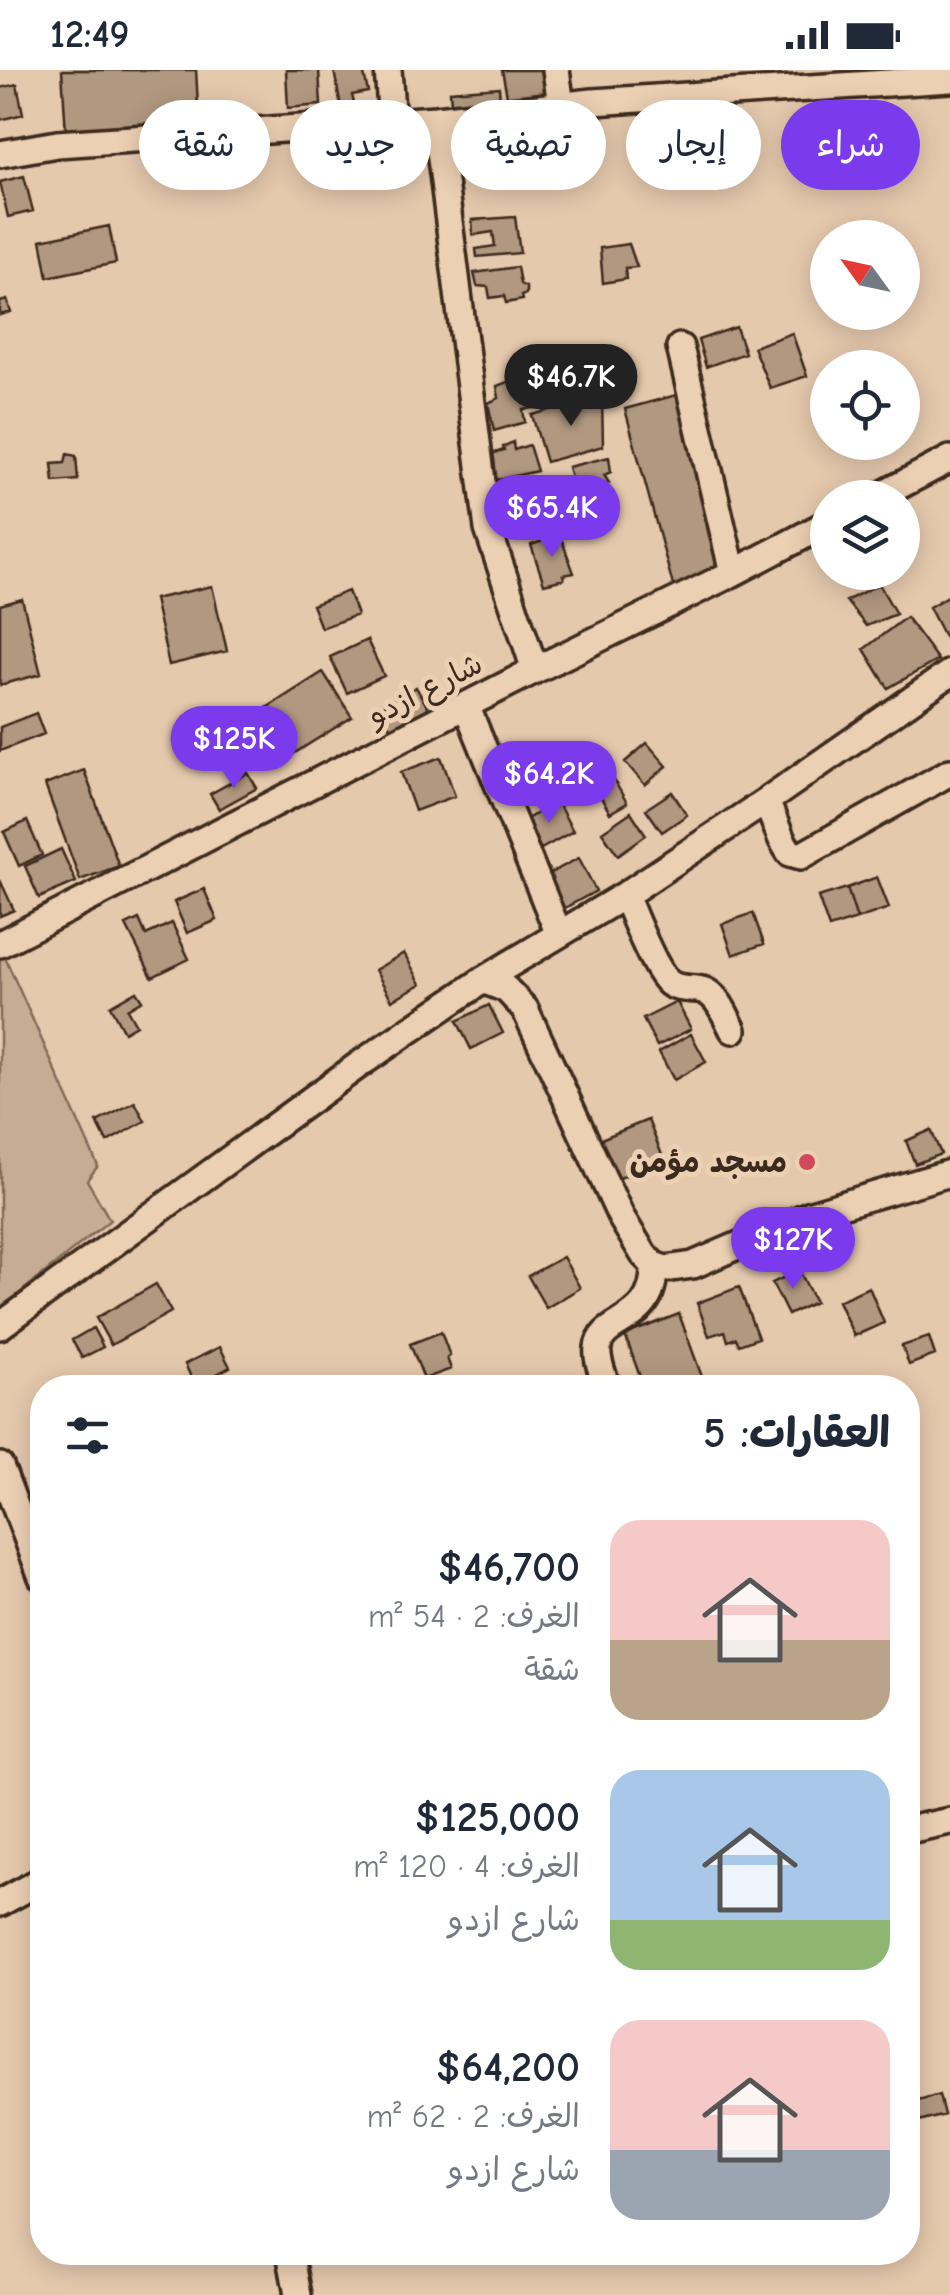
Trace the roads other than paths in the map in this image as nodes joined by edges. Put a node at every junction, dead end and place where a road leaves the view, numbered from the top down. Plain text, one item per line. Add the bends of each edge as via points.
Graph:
1 (388, 70) edge
2 (556, 70) edge
3 (834, 77) edge
4 (950, 79) edge
5 (390, 100) edge
6 (560, 100) edge
7 (606, 100) edge
8 (451, 117) edge
9 (431, 119) edge
10 (436, 119) junction
11 (290, 129) edge
12 (0, 154) edge
13 (680, 346) dead end
14 (950, 458) edge
15 (909, 480) edge
16 (810, 532) edge
17 (733, 572) junction
18 (535, 670) junction
19 (950, 673) edge
20 (466, 705) junction
21 (950, 772) edge
22 (766, 801) junction
23 (625, 894) junction
24 (558, 932) junction
25 (0, 944) edge
26 (482, 980) junction
27 (732, 1030) dead end
28 (950, 1173) edge
29 (654, 1265) junction
30 (0, 1326) edge
31 (604, 1375) edge
32 (0, 1466) edge
33 (30, 1545) edge
34 (950, 1821) edge
35 (920, 1827) edge
36 (30, 1887) edge
37 (0, 1903) edge
38 (292, 2265) edge
39 (298, 2295) edge

1 - 5 street
2 - 6 street
3 - 4 street
3 - 7 street
8 - 10 street
9 - 10 street
10 - 18 street via 488,530
11 - 12 street
13 - 17 street
14 - 15 street
16 - 17 street, شارع ازدو
17 - 18 street, شارع ازدو
18 - 20 street, شارع ازدو
19 - 22 street
20 - 24 street
20 - 25 street, شارع ازدو
21 - 22 street via 801,856 790,853
22 - 23 street
23 - 24 street
23 - 27 street via 665,980 715,998
24 - 26 street
26 - 29 street via 506,990 525,1009 621,1217
26 - 30 street
28 - 29 street via 811,1214 694,1265
29 - 31 street via 654,1282 639,1310 602,1334
32 - 33 street
34 - 35 street
36 - 37 street
38 - 39 street

